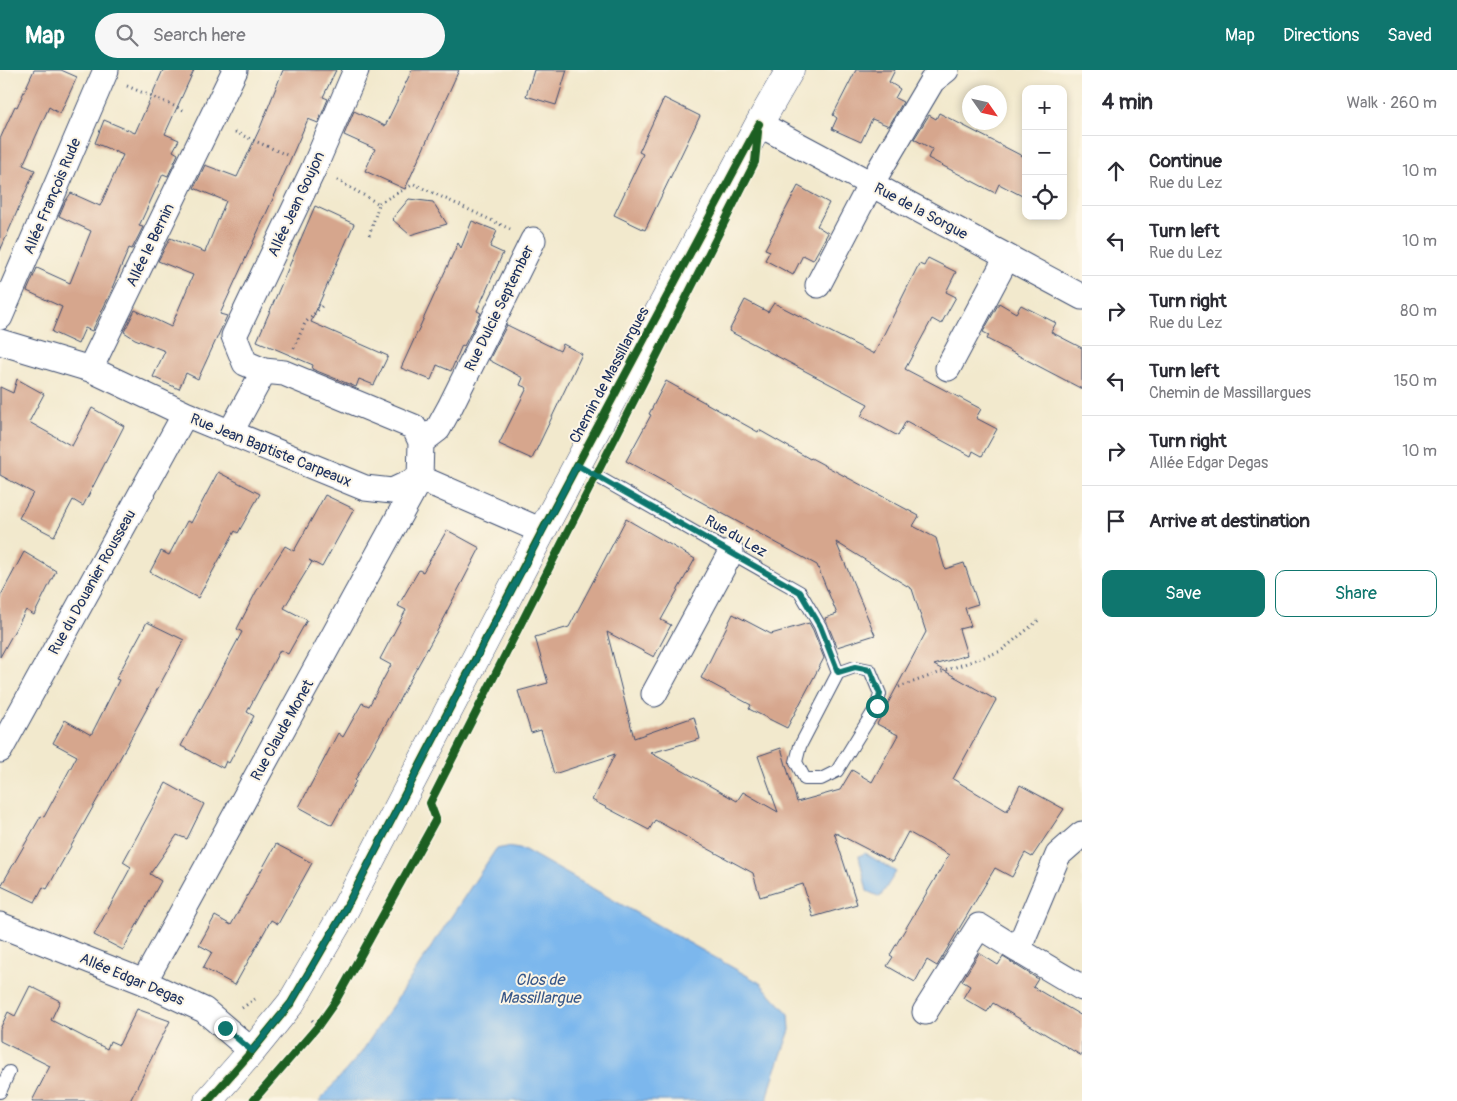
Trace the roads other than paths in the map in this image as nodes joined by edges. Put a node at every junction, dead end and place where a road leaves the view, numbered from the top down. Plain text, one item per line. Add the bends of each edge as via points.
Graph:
1 (235, 70) edge
2 (356, 70) edge
3 (946, 70) edge
4 (105, 73) edge
5 (784, 76) edge
6 (759, 124) junction
7 (871, 184) junction
8 (533, 240) road end
9 (1007, 257) junction
10 (818, 285) dead end
11 (1082, 297) edge
12 (0, 317) edge
13 (0, 342) edge
14 (948, 368) dead end
15 (90, 369) junction
16 (274, 372) junction
17 (184, 414) junction
18 (230, 433) junction
19 (422, 442) junction
20 (577, 465) junction
21 (420, 478) junction
22 (542, 531) junction
23 (731, 552) junction
24 (838, 672) junction
25 (654, 694) dead end
26 (0, 750) edge
27 (1082, 834) edge
28 (0, 925) edge
29 (1018, 950) junction
30 (144, 982) junction
31 (1082, 988) edge
32 (925, 1012) dead end
33 (252, 1051) junction
34 (9, 1072) dead end
35 (0, 1092) edge
36 (208, 1101) edge

1 - 15 street, Allée le Bernin
2 - 16 street, Allée Jean Goujon via 314,168 234,336 245,363
3 - 7 street via 932,82
4 - 12 street, Allée François Rude
5 - 6 street, Chemin de Massillargues
6 - 7 street, Rue de la Sorgue
6 - 20 street, Chemin de Massillargues
7 - 9 street, Rue de la Sorgue
7 - 10 street
8 - 19 street, Rue Dulcie September via 438,429
9 - 11 street, Rue de la Sorgue
9 - 14 street
13 - 15 street, Rue Jean Baptiste Carpeaux
15 - 17 street, Rue Jean Baptiste Carpeaux
16 - 18 street
16 - 19 street via 414,427
17 - 18 street, Rue Jean Baptiste Carpeaux
17 - 26 street, Rue du Douanier Rousseau
18 - 21 street, Rue Jean Baptiste Carpeaux via 365,488 392,491
19 - 21 street
20 - 22 street, Chemin de Massillargues
20 - 23 lane, Rue du Lez
21 - 22 street
21 - 30 street, Rue Claude Monet
22 - 33 street, Chemin de Massillargues via 340,919 291,1003
23 - 24 lane, Rue du Lez via 800,592 820,626
23 - 25 street
24 - 24 lane via 800,746 796,762 805,779 821,779 837,771 877,706 880,694 870,670 855,667
27 - 29 street via 1058,855
28 - 30 street, Allée Edgar Degas
29 - 31 street
29 - 32 street via 979,926
30 - 33 street, Allée Edgar Degas via 204,1010
33 - 36 street, Chemin de Massillargues
34 - 35 lane

